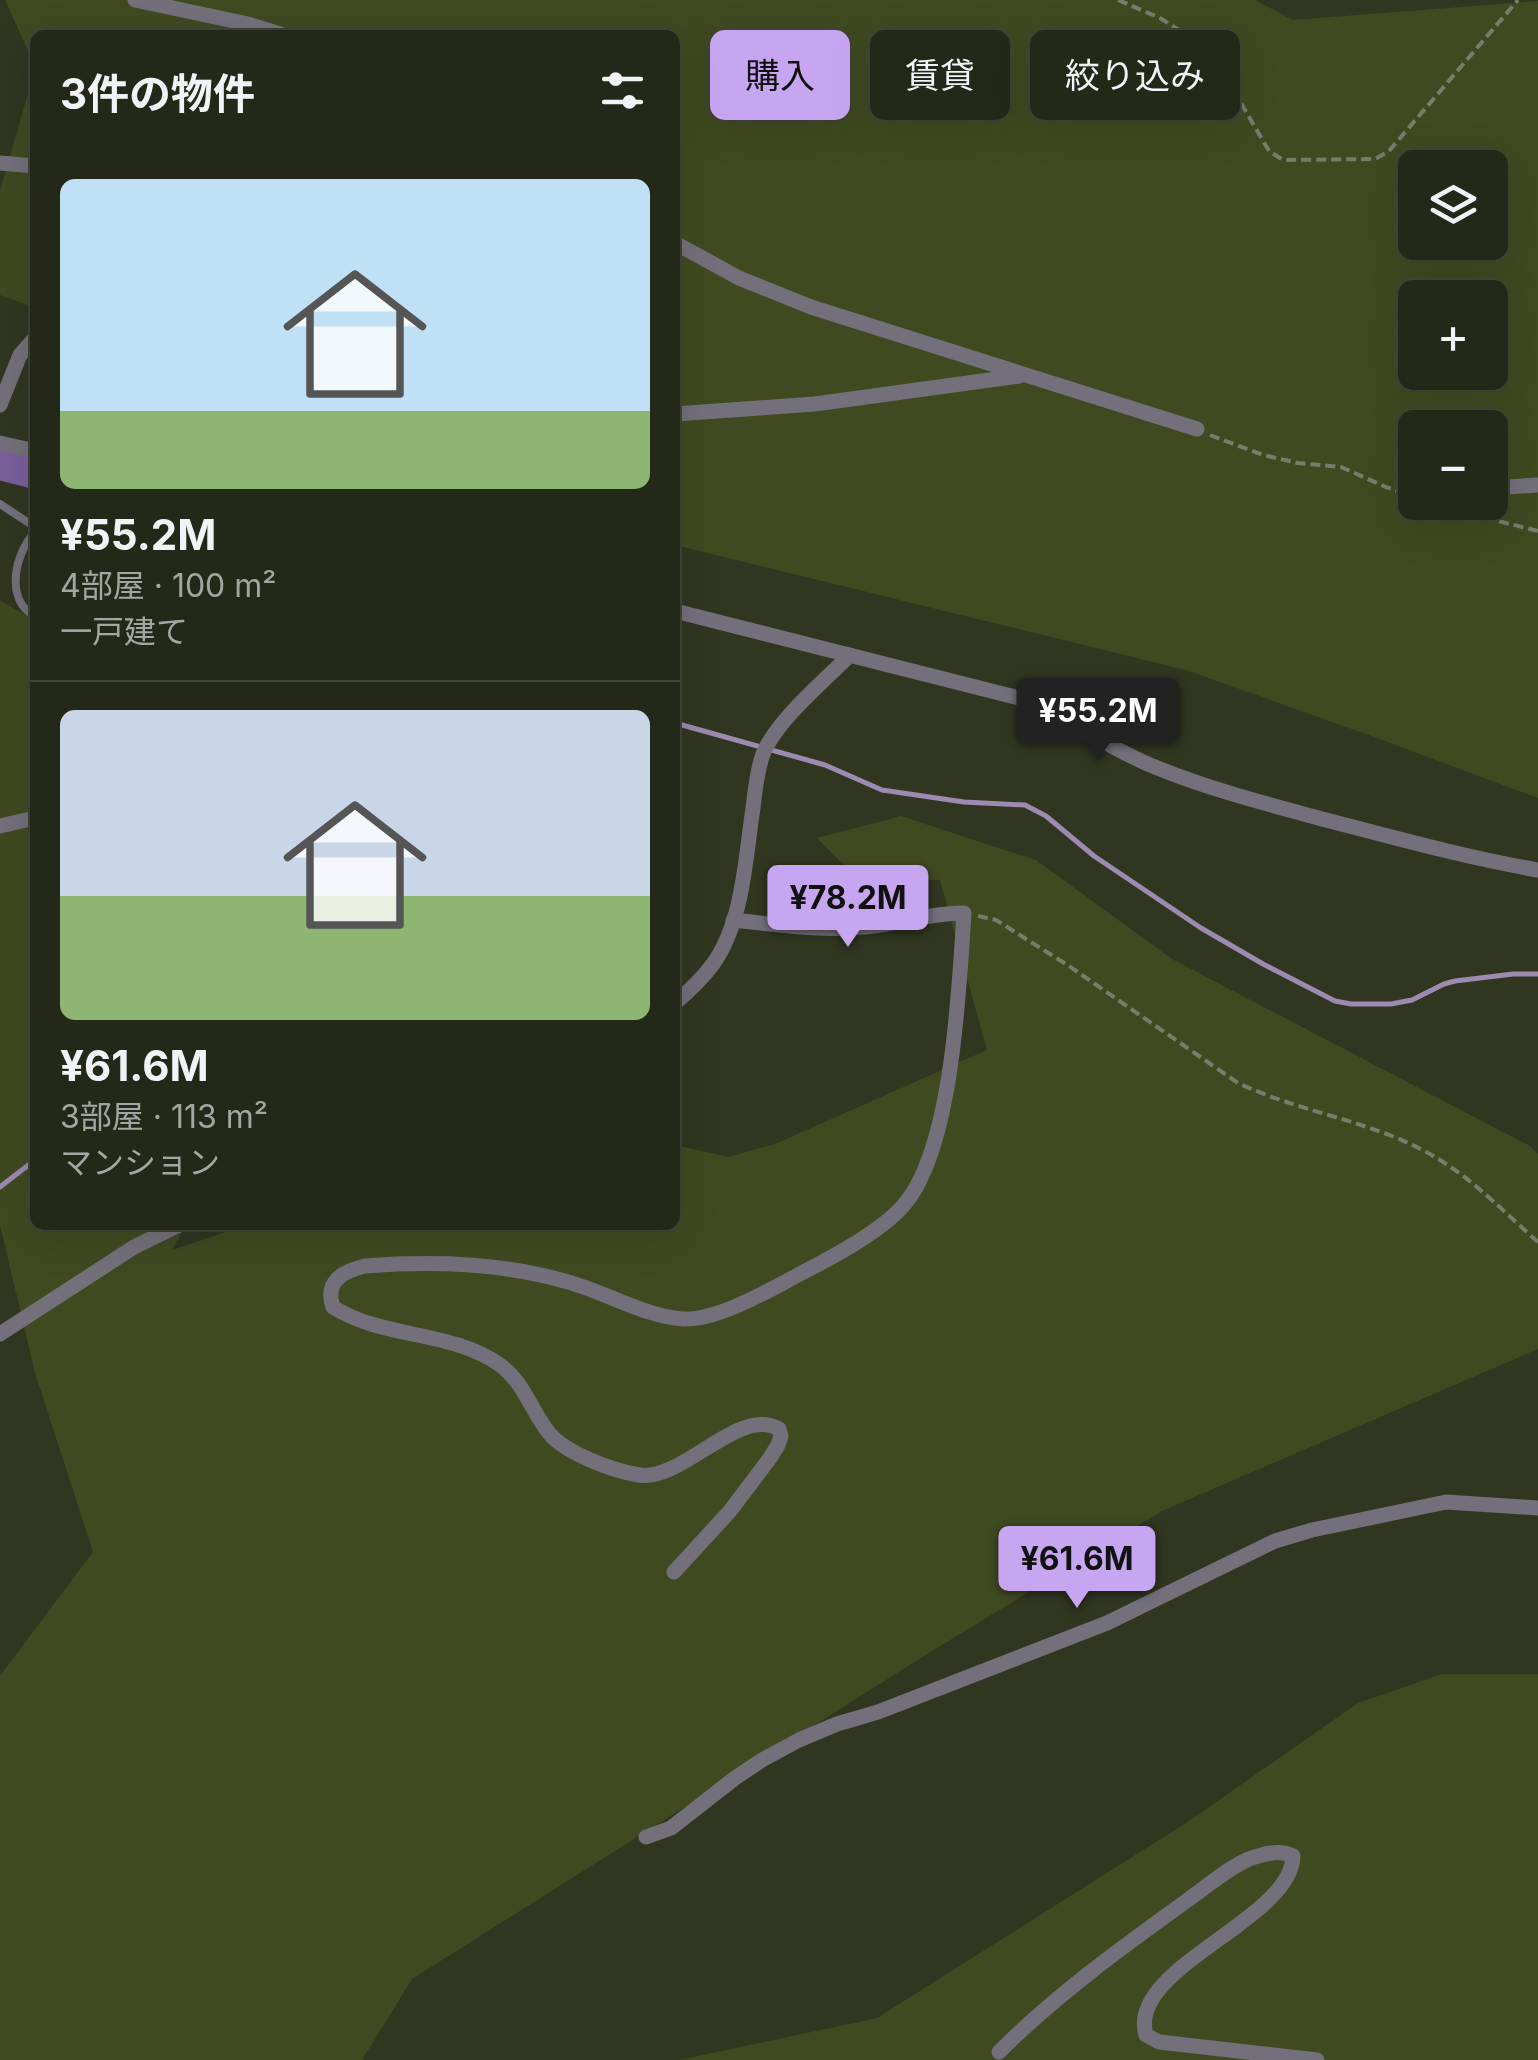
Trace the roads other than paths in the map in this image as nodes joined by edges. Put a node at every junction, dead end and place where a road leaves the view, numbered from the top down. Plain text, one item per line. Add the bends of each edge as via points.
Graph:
1 (134, 0) edge
2 (267, 30) edge
3 (0, 163) edge
4 (30, 166) edge
5 (680, 246) edge
6 (30, 344) edge
7 (1025, 375) junction
8 (0, 405) edge
9 (680, 414) edge
10 (1197, 430) road end
11 (0, 442) edge
12 (30, 450) edge
13 (1538, 486) edge
14 (1508, 487) edge
15 (0, 504) edge
16 (30, 526) edge
17 (30, 538) edge
18 (680, 612) edge
19 (30, 613) edge
20 (850, 655) junction
21 (30, 819) edge
22 (0, 826) edge
23 (1538, 870) edge
24 (733, 920) junction
25 (680, 998) edge
26 (168, 1230) edge
27 (0, 1334) edge
28 (1538, 1508) edge
29 (674, 1572) dead end
30 (646, 1838) dead end
31 (999, 2052) dead end
32 (1316, 2060) edge

1 - 2 street
3 - 4 street
5 - 7 street via 811,307
6 - 8 street
7 - 9 street via 814,404
7 - 10 street
11 - 12 street
13 - 14 street
15 - 16 lane
17 - 19 lane via 15,586
18 - 20 street
20 - 23 street via 1019,698 1140,760 1252,800
20 - 24 street via 778,728 764,753
21 - 22 street
24 - 25 street via 713,964
24 - 29 street via 858,927 964,913 958,1005 936,1136 920,1180 892,1217 800,1275 687,1319 566,1281 462,1266 365,1266 338,1277 330,1298 358,1320 457,1345 499,1364 560,1444 632,1474 658,1474 753,1426 779,1429 770,1458
26 - 27 street
28 - 30 street via 1446,1502 1276,1542 1107,1623 799,1740 671,1828
31 - 32 street via 1044,2010 1235,1866 1282,1852 1293,1856 1292,1870 1260,1907 1172,1976 1146,2009 1144,2028 1160,2042

